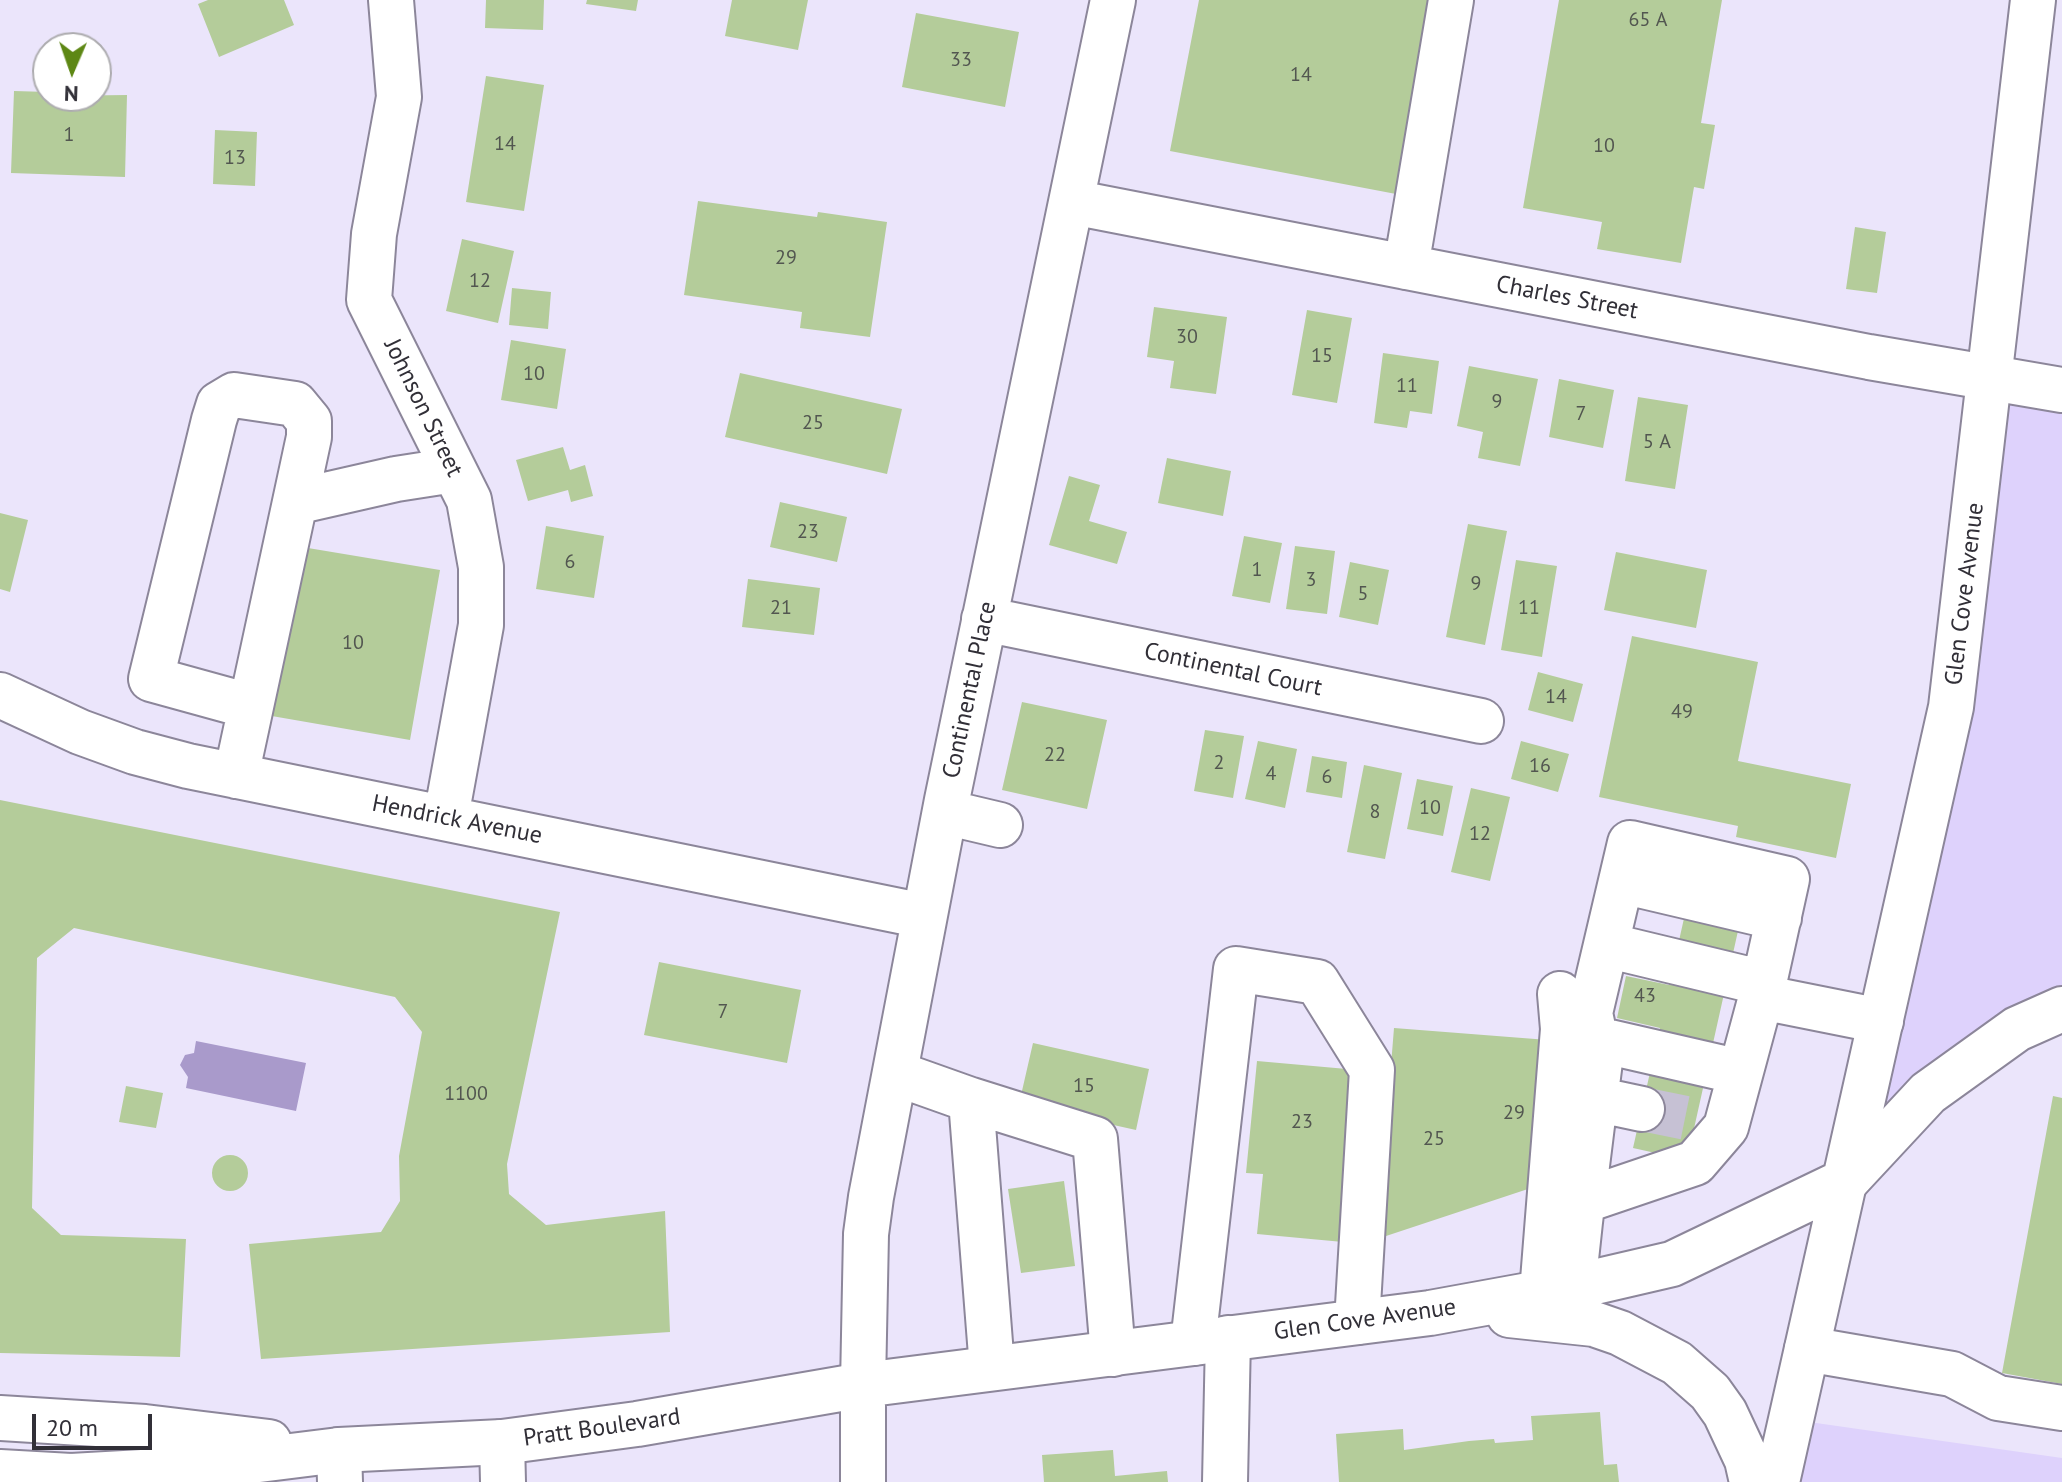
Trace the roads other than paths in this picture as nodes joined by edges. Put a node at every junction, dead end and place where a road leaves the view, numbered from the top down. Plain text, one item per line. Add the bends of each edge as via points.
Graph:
1 (391, 0) edge
2 (1113, 0) edge
3 (1451, 0) edge
4 (2033, 0) edge
5 (1072, 202) junction
6 (1406, 267) junction
7 (1992, 378) junction
8 (2062, 390) edge
9 (454, 470) junction
10 (295, 502) junction
11 (984, 619) junction
12 (0, 695) edge
13 (249, 706) junction
14 (1481, 721) dead end
15 (236, 776) junction
16 (945, 812) junction
17 (446, 817) junction
18 (1000, 825) dead end
19 (924, 916) junction
20 (1606, 945) junction
21 (1763, 990) junction
22 (1560, 994) dead end
23 (2062, 1009) edge
24 (1881, 1021) junction
25 (1596, 1039) junction
26 (1740, 1072) junction
27 (895, 1073) junction
28 (1595, 1099) junction
29 (971, 1100) junction
30 (1642, 1109) tunnel mouth
31 (1847, 1180) junction
32 (1583, 1201) junction
33 (1558, 1290) junction
34 (1430, 1313) junction
35 (1357, 1322) junction
36 (1210, 1341) junction
37 (1807, 1349) junction
38 (1113, 1354) junction
39 (992, 1368) junction
40 (863, 1385) junction
41 (2062, 1408) edge
42 (0, 1418) edge
43 (503, 1462) edge
44 (339, 1466) edge
45 (0, 1472) edge
46 (863, 1482) edge
47 (1225, 1482) edge
48 (1752, 1482) edge
49 (1777, 1482) edge

1 - 9 street, Johnson Street via 399,97 374,234 369,300
2 - 5 street, Continental Place
3 - 6 street
4 - 7 street, Glen Cove Avenue
5 - 6 street, Charles Street
5 - 11 street, Continental Place
6 - 7 street, Charles Street
7 - 8 street, Charles Street
7 - 24 street, Glen Cove Avenue via 1951,707
9 - 10 street
9 - 17 street, Johnson Street via 469,500 481,567 481,625
10 - 13 street
10 - 13 street via 309,421 295,404 234,395 219,404 151,679
11 - 14 street, Continental Court
11 - 16 street, Continental Place
12 - 15 street, Hendrick Avenue via 135,752
13 - 15 street
15 - 17 street, Hendrick Avenue
16 - 18 street
16 - 19 street, Continental Place
17 - 19 street, Hendrick Avenue
19 - 27 street, Continental Place
20 - 21 street
20 - 21 street via 1622,881 1779,918
20 - 25 street via 1590,1013
21 - 24 street
21 - 26 street
22 - 33 street
23 - 31 street via 2017,1029 1928,1093
24 - 31 street, Glen Cove Avenue
25 - 26 street
25 - 28 street via 1600,1061
26 - 32 street via 1695,1163
27 - 29 street
27 - 40 street, Continental Place via 866,1234
28 - 30 street
28 - 32 street
29 - 38 street via 1095,1139
29 - 39 street
31 - 33 street, Glen Cove Avenue via 1672,1264
31 - 37 street, Glen Cove Avenue
32 - 33 street
33 - 34 street, Glen Cove Avenue
34 - 35 street, Glen Cove Avenue
34 - 48 street via 1568,1319 1620,1333 1677,1363 1710,1392 1747,1460
35 - 36 street, Glen Cove Avenue
35 - 36 street via 1372,1070 1317,982 1236,969
36 - 38 street, Glen Cove Avenue
36 - 47 street
37 - 41 street via 1952,1374 1998,1398
37 - 49 street, Glen Cove Avenue
38 - 39 street, Glen Cove Avenue
39 - 40 street, Glen Cove Avenue
40 - 43 street, Pratt Boulevard via 637,1424
40 - 46 street, Continental Place
42 - 44 street, Pratt Boulevard via 145,1427
43 - 44 street, Pratt Boulevard
44 - 45 street, Pratt Boulevard via 71,1476

